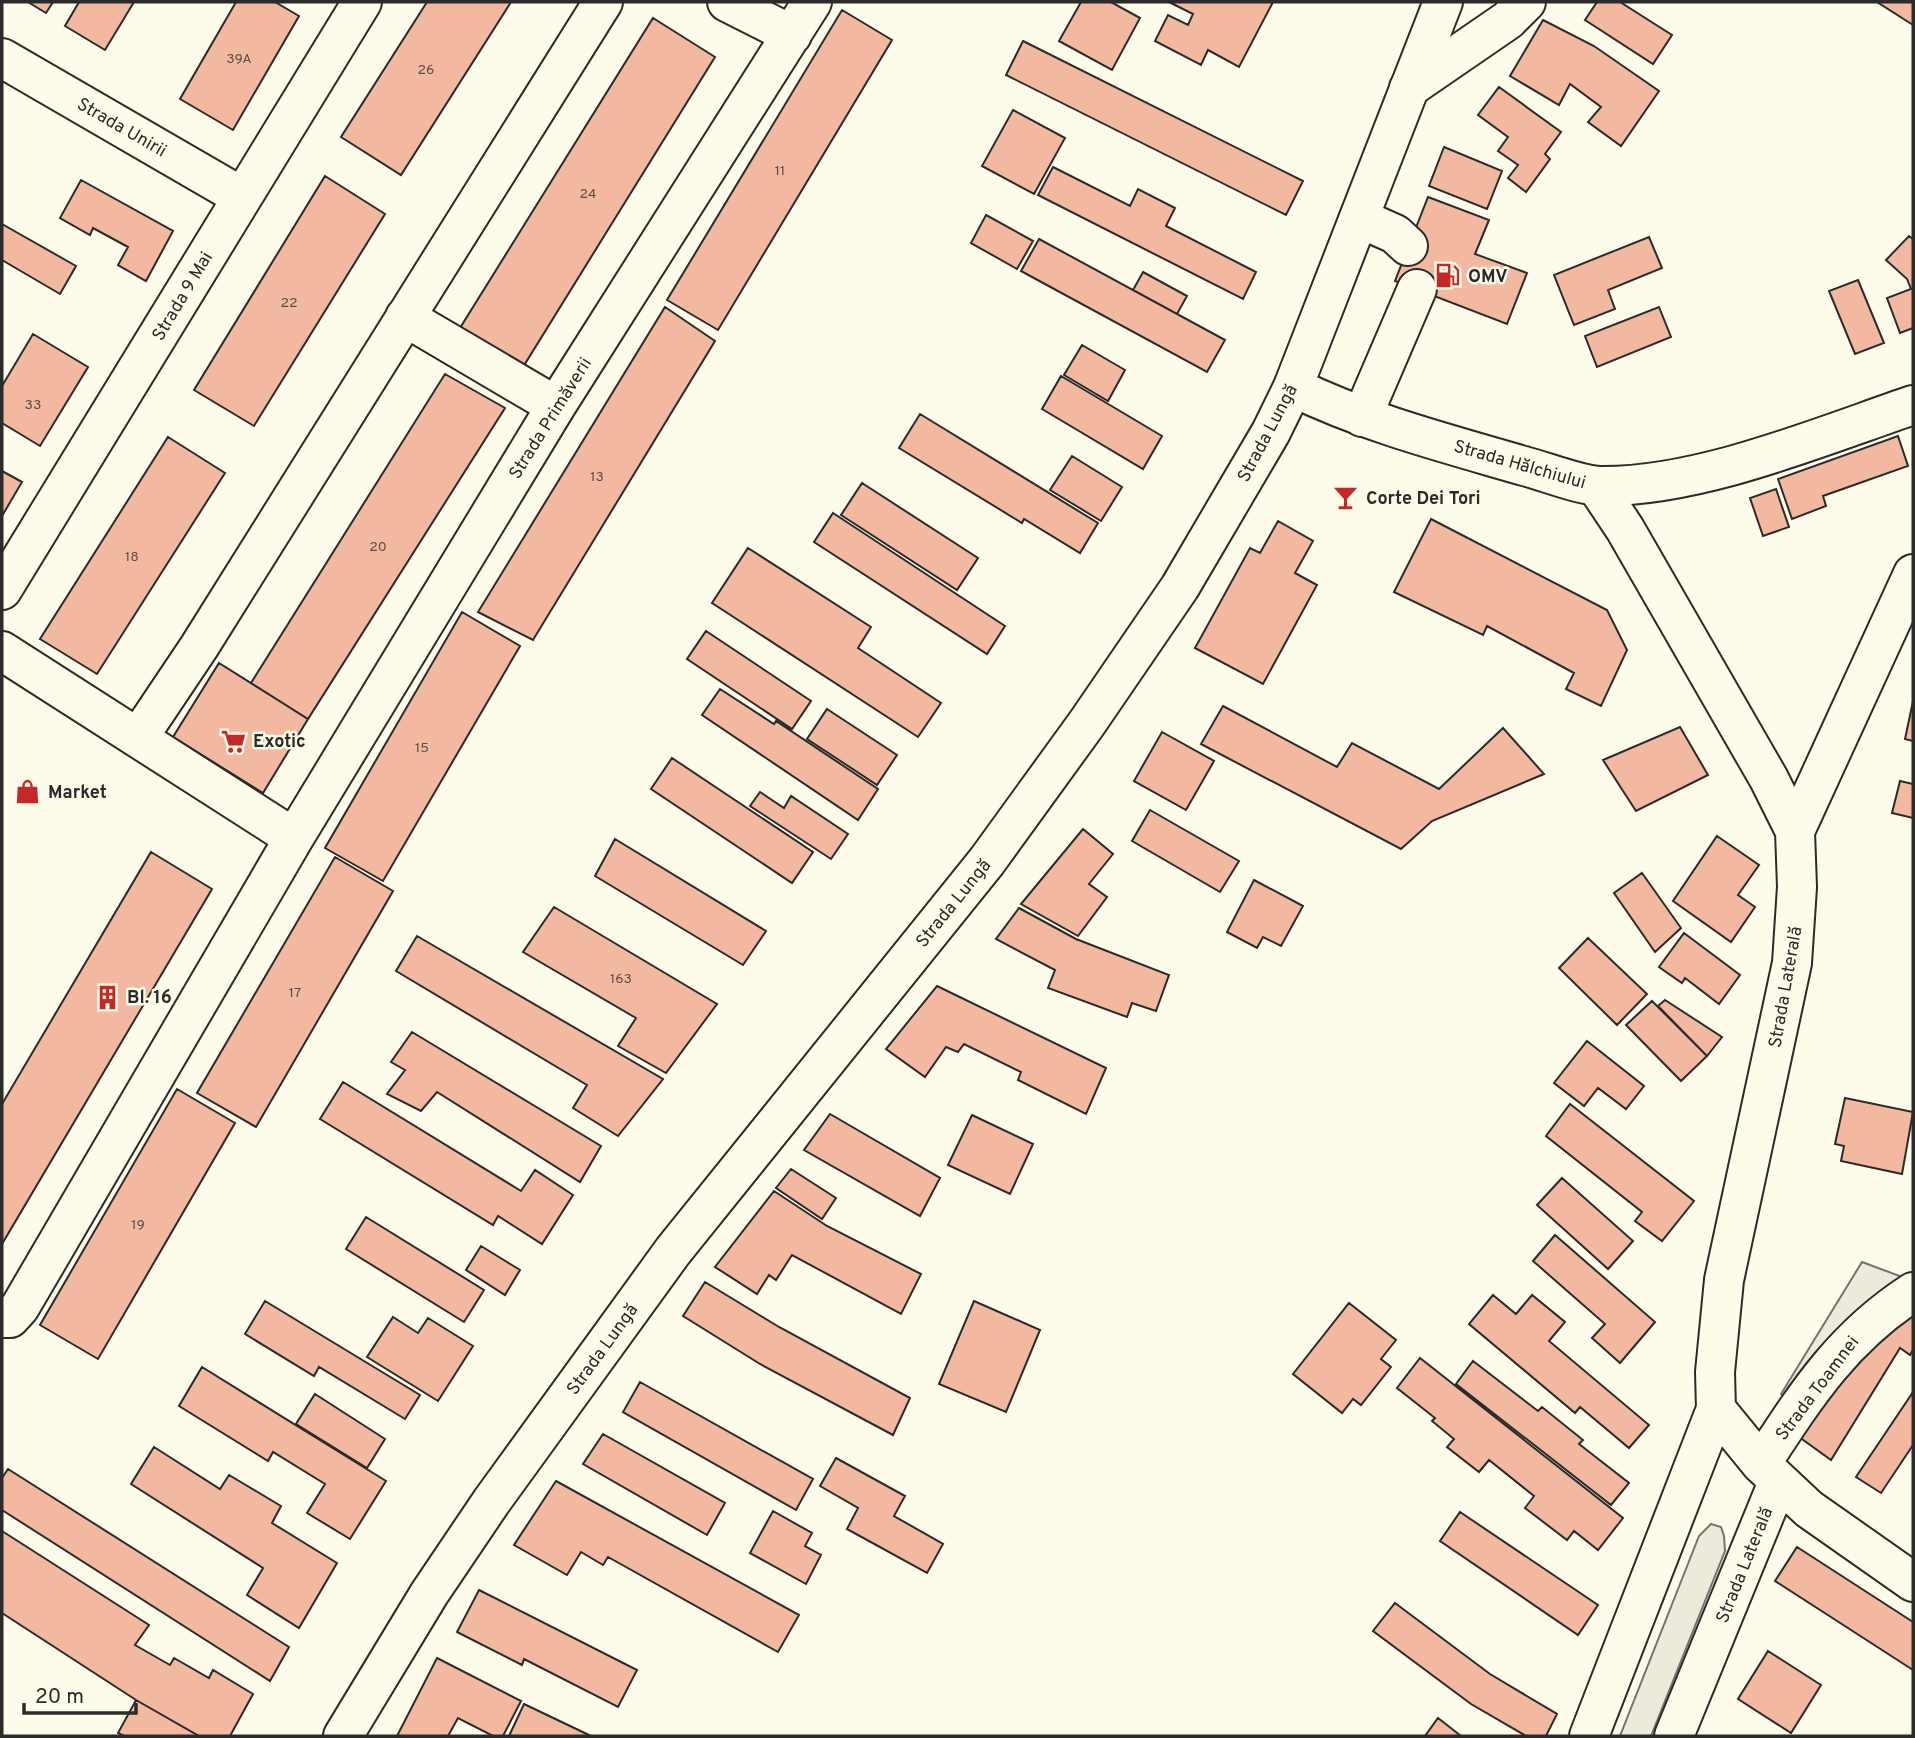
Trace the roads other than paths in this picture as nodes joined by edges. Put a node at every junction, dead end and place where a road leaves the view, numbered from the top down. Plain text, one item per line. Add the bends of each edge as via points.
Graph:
1 (362, 2) edge
2 (603, 2) edge
3 (727, 2) edge
4 (812, 2) edge
5 (1443, 2) edge
6 (1526, 2) edge
7 (792, 35) junction
8 (2, 58) edge
9 (1409, 88) junction
10 (242, 197) junction
11 (1359, 218) junction
12 (1408, 246) dead end
13 (1417, 289) dead end
14 (405, 317) junction
15 (1293, 387) junction
16 (1913, 405) edge
17 (556, 406) junction
18 (1362, 417) junction
19 (1597, 486) junction
20 (1913, 574) edge
21 (2, 590) edge
22 (2, 651) edge
23 (138, 738) junction
24 (1795, 831) junction
25 (294, 838) junction
26 (1913, 1292) edge
27 (2, 1318) edge
28 (1716, 1409) junction
29 (1770, 1473) junction
30 (1913, 1582) edge
31 (344, 1736) edge
32 (1589, 1736) edge
33 (1674, 1736) edge

1 - 10 main road, Strada 9 Mai
2 - 14 main road
3 - 7 main road
4 - 7 main road, Strada Primăverii
5 - 9 main road, Strada Lungă
6 - 9 main road via 1508,20
7 - 17 main road, Strada Primăverii
8 - 10 main road, Strada Unirii
9 - 11 main road, Strada Lungă
10 - 21 main road, Strada 9 Mai
11 - 12 main road via 1395,234
11 - 15 main road, Strada Lungă
13 - 18 main road
14 - 17 main road
14 - 23 main road
15 - 18 main road, Strada Hălchiului
15 - 31 main road, Strada Lungă via 1180,587 1087,723 987,861 673,1251 483,1514
16 - 19 main road, Strada Hălchiului via 1706,472 1651,484
17 - 25 main road, Strada Primăverii
18 - 19 main road, Strada Hălchiului
19 - 24 main road, Strada Laterală
20 - 24 main road
22 - 23 main road
23 - 25 main road
24 - 28 main road, Strada Laterală via 1792,964 1726,1269 1715,1372
25 - 27 main road, Strada Primăverii via 20,1307 10,1318
26 - 29 main road, Strada Toamnei via 1846,1346 1816,1383
28 - 29 main road
28 - 32 main road, Strada Laterală
29 - 30 main road via 1840,1533
29 - 33 main road, Strada Laterală

